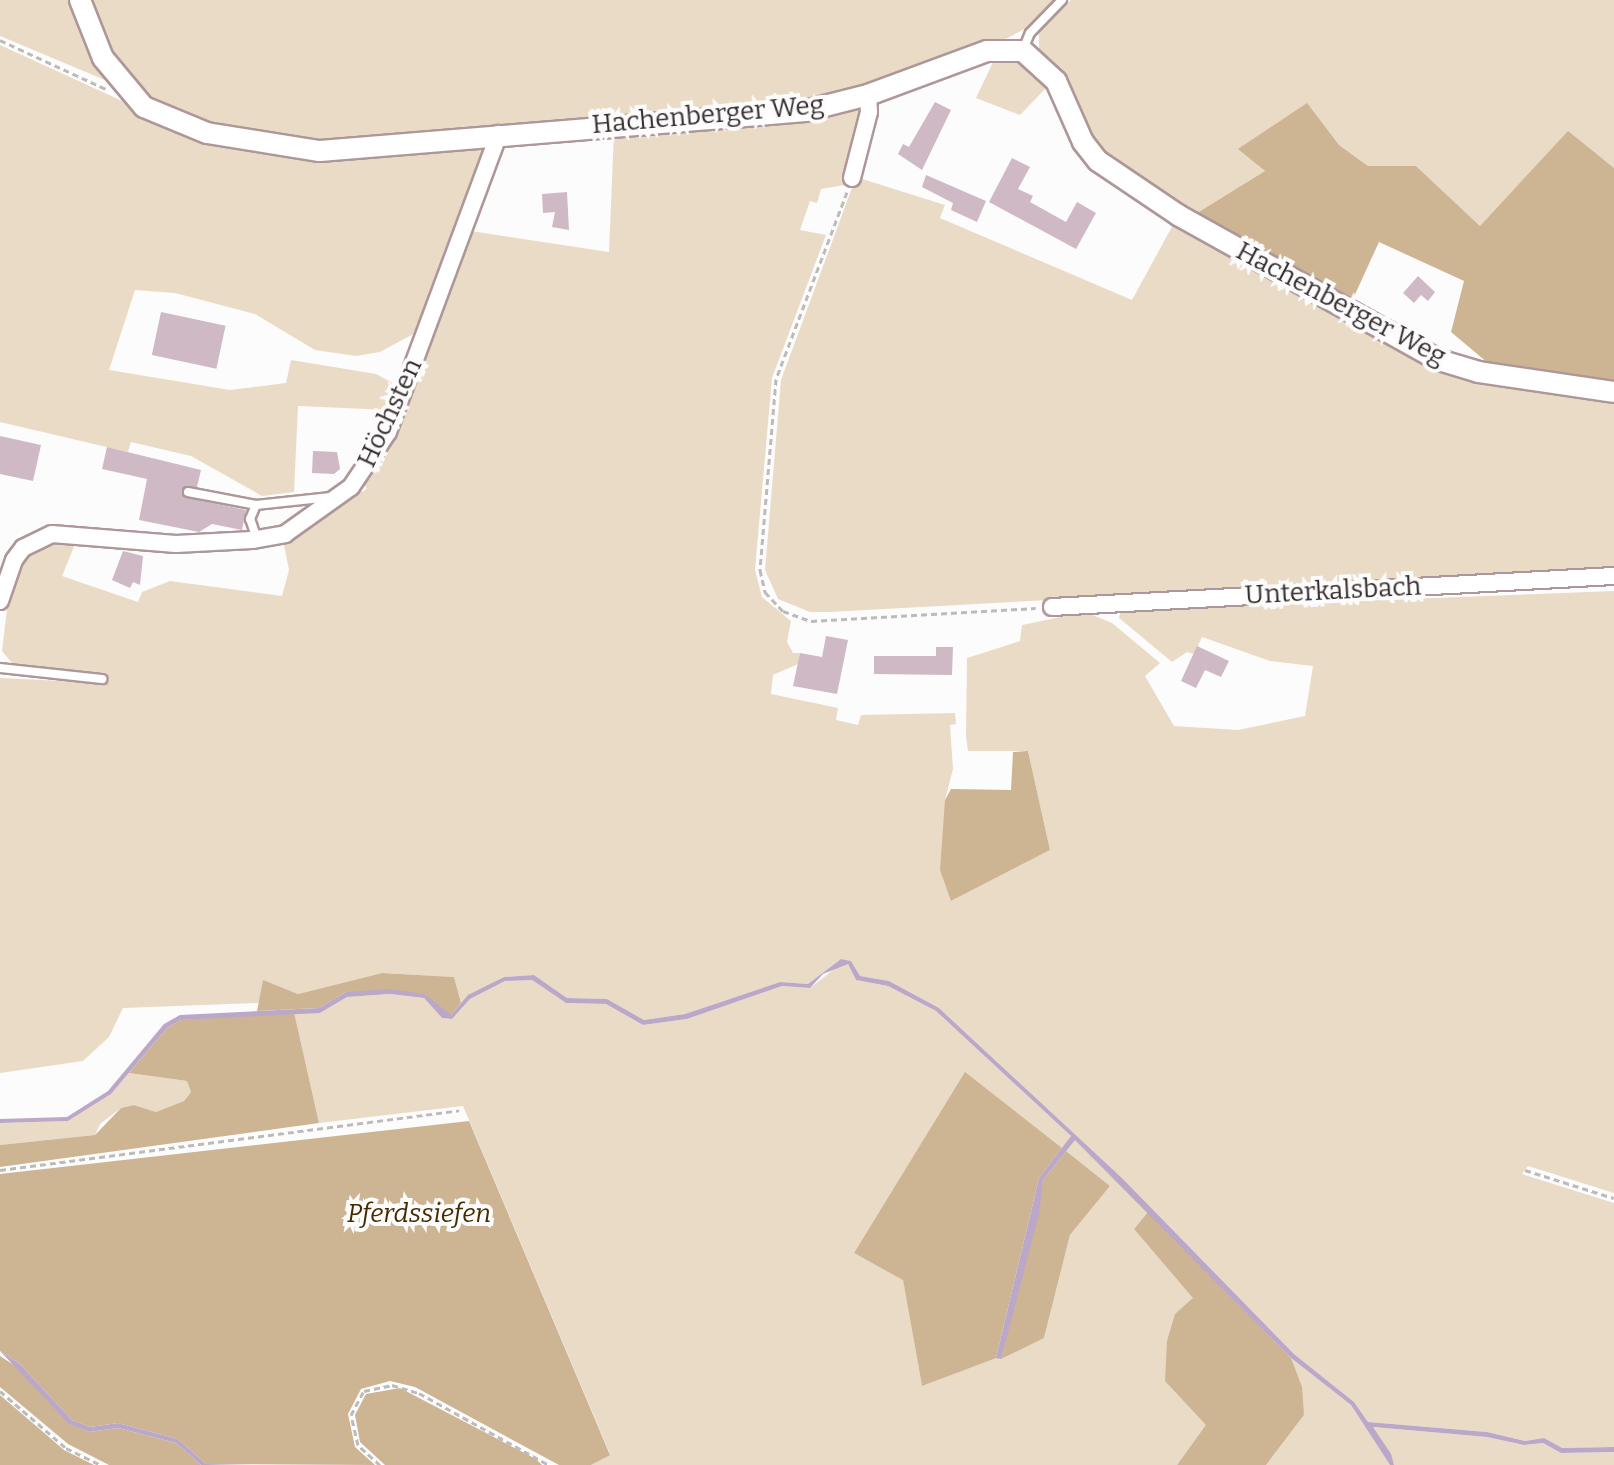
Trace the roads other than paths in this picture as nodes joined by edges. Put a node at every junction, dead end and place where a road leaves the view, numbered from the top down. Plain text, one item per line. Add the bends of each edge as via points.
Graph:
1 (80, 0) edge
2 (1062, 0) edge
3 (1023, 51) junction
4 (868, 95) junction
5 (499, 134) junction
6 (852, 178) road end
7 (1614, 392) edge
8 (188, 492) dead end
9 (340, 497) junction
10 (256, 505) junction
11 (257, 539) junction
12 (1614, 576) edge
13 (0, 601) edge
14 (1052, 607) road end
15 (0, 668) edge
16 (102, 679) dead end

1 - 5 street, Hachenberger Weg via 103,58 129,94 180,125 262,145 320,151
2 - 3 lane via 1030,33
3 - 4 street, Hachenberger Weg via 987,51
3 - 7 street, Hachenberger Weg via 1056,81 1083,142 1098,161 1178,215 1439,360 1479,372
4 - 5 street, Hachenberger Weg via 774,115
4 - 6 street via 869,112
5 - 9 street, Höchsten via 388,432 365,472
8 - 10 lane
9 - 10 lane
9 - 11 street, Höchsten via 285,534
10 - 11 lane via 250,519
11 - 13 street, Höchsten via 176,544 52,534 23,548
12 - 14 street, Unterkalsbach
15 - 16 lane

